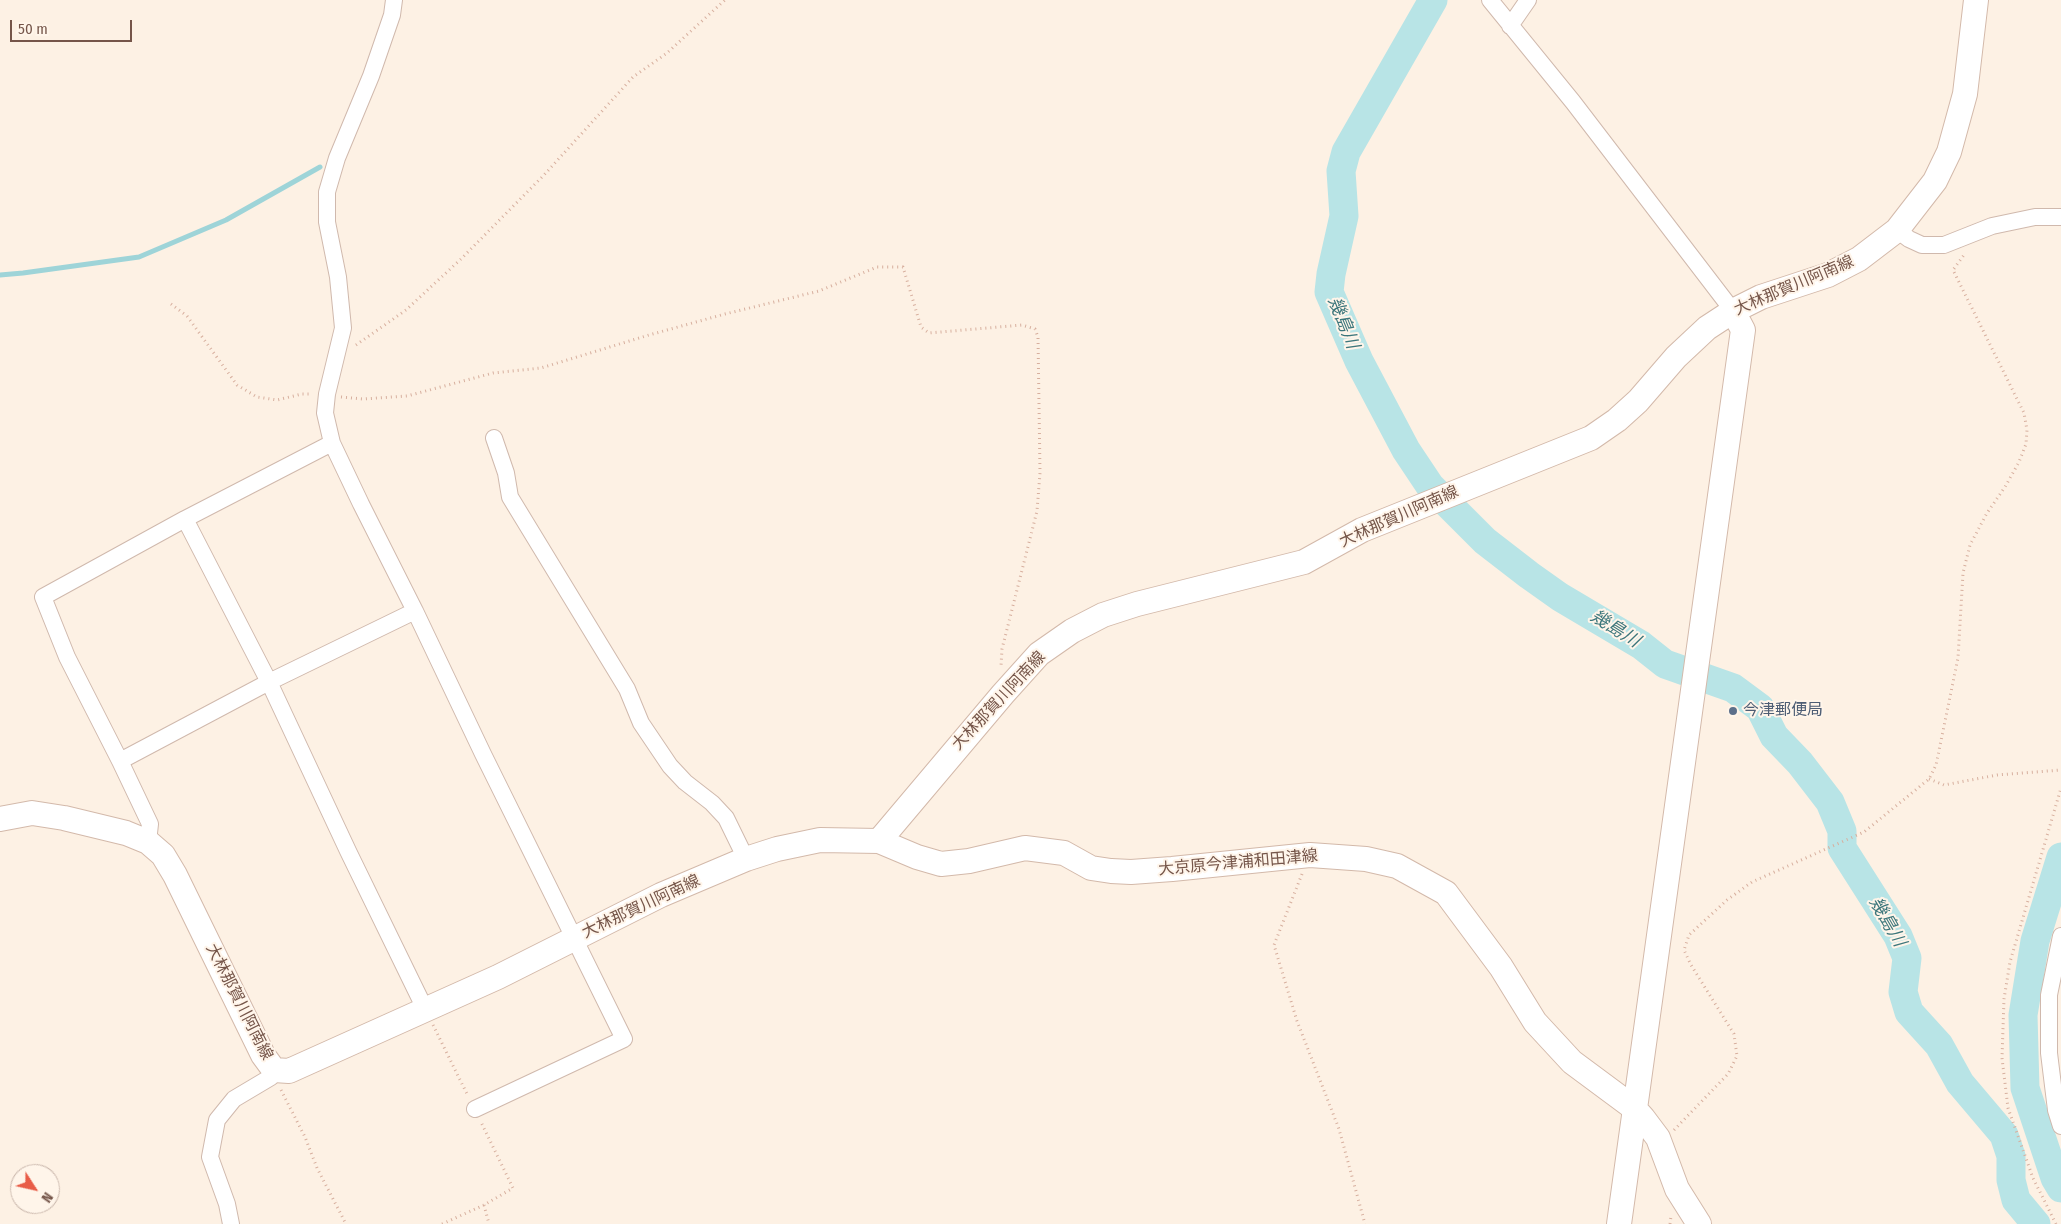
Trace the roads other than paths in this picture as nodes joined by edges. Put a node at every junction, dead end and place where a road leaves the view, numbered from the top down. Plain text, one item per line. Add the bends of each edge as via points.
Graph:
1 (394, 0) edge
2 (1490, 0) edge
3 (1528, 0) edge
4 (1976, 0) edge
5 (1510, 26) junction
6 (2061, 217) edge
7 (1898, 230) junction
8 (1733, 311) junction
9 (494, 438) dead end
10 (332, 443) junction
11 (185, 519) junction
12 (415, 611) junction
13 (269, 682) junction
14 (120, 761) junction
15 (0, 819) edge
16 (879, 840) junction
17 (148, 842) junction
18 (746, 859) junction
19 (2061, 936) edge
20 (573, 939) junction
21 (425, 1009) junction
22 (273, 1074) junction
23 (1634, 1108) junction
24 (475, 1109) road end
25 (2061, 1126) edge
26 (231, 1224) edge
27 (1619, 1224) edge
28 (1699, 1224) edge

1 - 10 street via 371,76 337,158 327,192 327,222 338,277 343,328 325,413
2 - 5 street
3 - 5 street
4 - 7 main road, 大林那賀川阿南線 via 1966,94 1949,152 1935,181
5 - 8 street via 1573,102
6 - 7 street via 2035,217 1992,226 1944,245 1922,245
7 - 8 main road, 大林那賀川阿南線 via 1859,259 1828,275 1761,297
8 - 16 main road, 大林那賀川阿南線 via 1707,328 1676,357 1638,401 1590,438 1362,530 1304,562 1137,604 1104,615 1072,631 1039,654
8 - 23 main road via 1743,330
9 - 18 street via 510,497 627,688 641,722 670,766 726,818
10 - 11 street
10 - 12 street
11 - 13 street
11 - 14 street via 43,597 67,658
12 - 13 street
12 - 20 street
13 - 14 street
13 - 21 street
14 - 17 street via 150,824
15 - 17 main road, 大林那賀川阿南線 via 32,813 126,833
16 - 18 main road, 大林那賀川阿南線 via 820,840
16 - 23 main road, 大京原今津浦和田津線 via 941,864 1025,848 1064,853 1090,868 1131,872 1310,855 1366,859 1397,866 1446,893 1501,967 1535,1022 1572,1062
17 - 22 main road, 大林那賀川阿南線 via 163,855 175,875
18 - 20 main road, 大林那賀川阿南線
19 - 25 street via 2049,995 2049,1053
20 - 21 main road, 大林那賀川阿南線
20 - 24 street via 624,1040
21 - 22 main road, 大林那賀川阿南線 via 289,1071
22 - 26 street via 234,1099 217,1120 210,1157
23 - 27 main road
23 - 28 main road, 大京原今津浦和田津線 via 1658,1138 1677,1189

